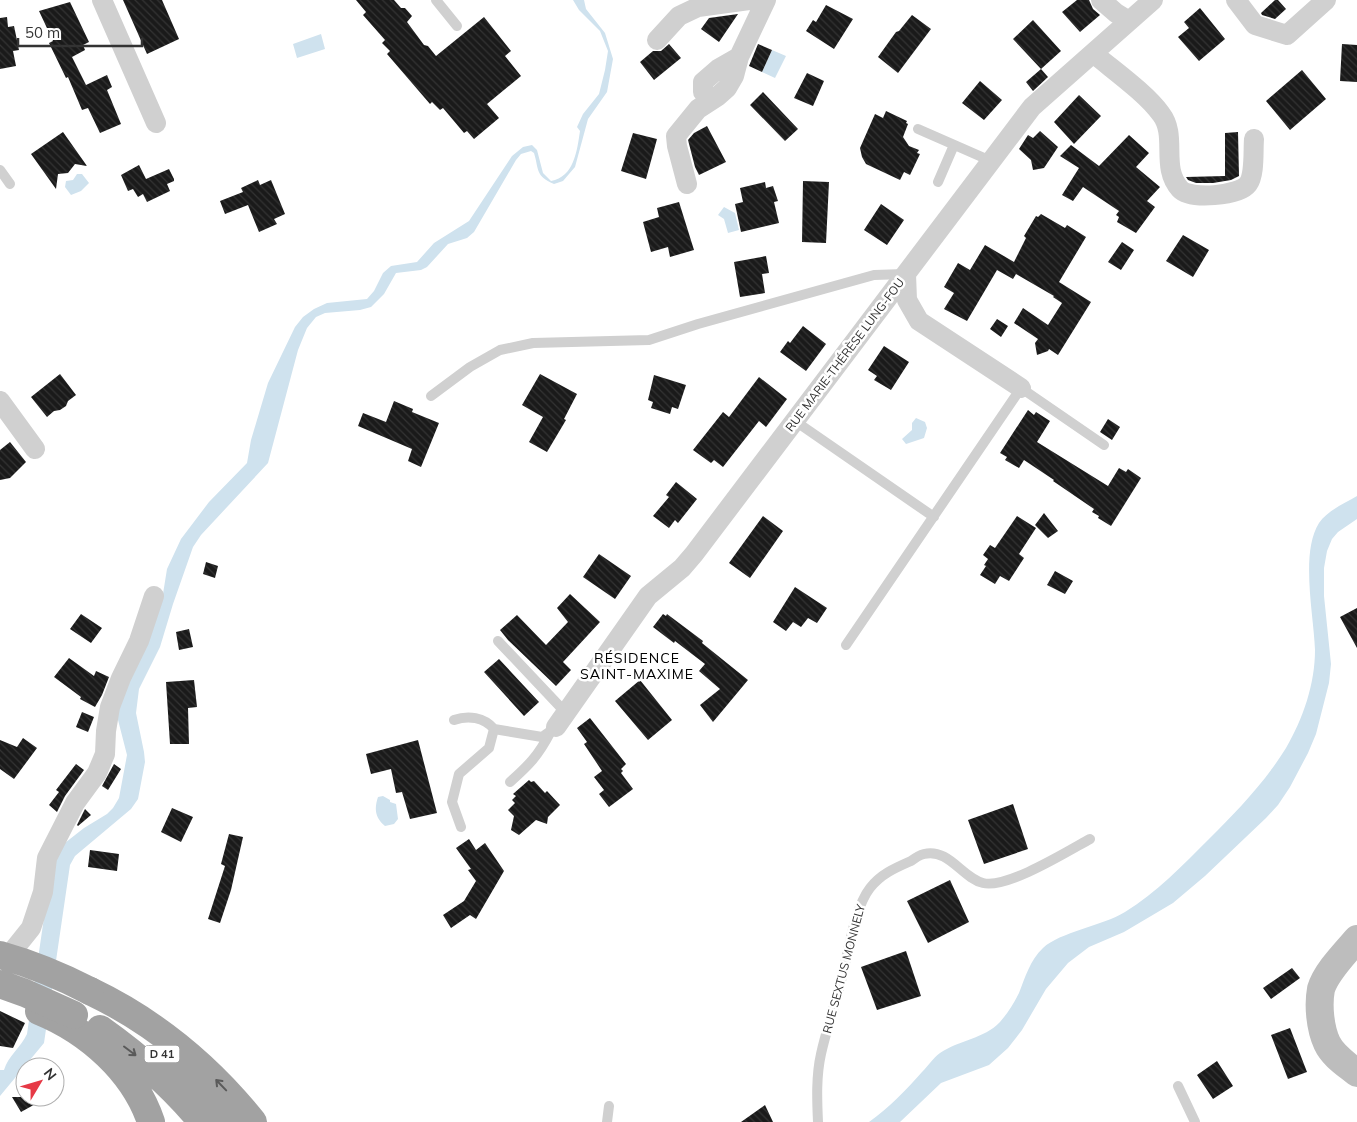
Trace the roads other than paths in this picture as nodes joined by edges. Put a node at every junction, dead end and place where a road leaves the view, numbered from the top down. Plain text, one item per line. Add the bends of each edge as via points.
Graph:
1 (102, 0) edge
2 (436, 0) edge
3 (749, 0) edge
4 (766, 0) edge
5 (1101, 0) edge
6 (1153, 0) edge
7 (1236, 0) edge
8 (1326, 0) edge
9 (1129, 21) junction
10 (457, 26) dead end
11 (657, 40) dead end
12 (1093, 53) junction
13 (156, 123) dead end
14 (918, 129) dead end
15 (1254, 140) dead end
16 (954, 145) junction
17 (991, 161) junction
18 (0, 170) edge
19 (938, 182) dead end
20 (10, 184) dead end
21 (687, 184) dead end
22 (906, 274) junction
23 (1021, 388) junction
24 (432, 396) dead end
25 (0, 401) edge
26 (795, 421) junction
27 (1104, 445) dead end
28 (35, 449) dead end
29 (934, 517) junction
30 (154, 596) dead end
31 (498, 641) dead end
32 (846, 645) dead end
33 (454, 720) dead end
34 (558, 724) junction
35 (494, 729) junction
36 (510, 782) dead end
37 (461, 827) dead end
38 (1090, 839) dead end
39 (1357, 939) edge
40 (5, 956) edge
41 (0, 984) edge
42 (0, 997) edge
43 (79, 1008) junction
44 (1357, 1073) edge
45 (1178, 1086) dead end
46 (609, 1106) dead end
47 (151, 1122) edge
48 (202, 1122) edge
49 (227, 1122) edge
50 (253, 1122) edge
51 (607, 1122) edge
52 (818, 1122) edge
53 (1195, 1122) edge

1 - 13 street
2 - 10 lane
3 - 11 street via 698,8 679,16
4 - 21 street via 727,88 698,109 676,136
5 - 9 street
6 - 9 street, RUE MARIE-THÉRÈSE LUNG-FOU
7 - 8 street via 1255,25 1288,35
9 - 12 street, RUE MARIE-THÉRÈSE LUNG-FOU
12 - 15 street via 1152,103 1168,124 1169,164 1176,182 1186,194 1199,196 1234,192 1247,186 1252,175
12 - 17 street, RUE MARIE-THÉRÈSE LUNG-FOU via 1032,107
14 - 16 lane
16 - 17 lane
16 - 19 lane
17 - 22 street, RUE MARIE-THÉRÈSE LUNG-FOU
18 - 20 lane
22 - 23 street via 907,300 919,321
22 - 24 lane via 874,275 649,340 533,343 500,350 470,367
22 - 26 street, RUE MARIE-THÉRÈSE LUNG-FOU
23 - 27 lane
23 - 29 lane
25 - 28 street
26 - 29 lane
26 - 34 street, RUE MARIE-THÉRÈSE LUNG-FOU via 694,554 648,596
29 - 32 lane
30 - 40 street via 110,707 105,754 47,858 43,892 31,928
31 - 34 lane
33 - 35 lane via 464,716 487,721
34 - 35 lane via 542,737
34 - 36 lane via 539,754
35 - 37 lane via 489,748 459,774 452,802
38 - 52 lane, RUE SEXTUS MONNELY via 1047,863 1002,882 983,883 945,857 924,854 884,874 870,888 854,924 821,1055 817,1087
39 - 44 main road via 1334,966 1321,988 1320,1014 1327,1043
40 - 43 highway, D 41
41 - 43 highway, D 41, bridge
42 - 43 highway via 50,1015
43 - 47 highway via 99,1048 131,1082
43 -> 48 highway, D 41 via 96,1026 162,1079
43 - 49 highway, D 41 via 140,1036 192,1081
50 -> 43 highway via 205,1069 147,1022 118,1004
45 - 53 lane
46 - 51 lane

